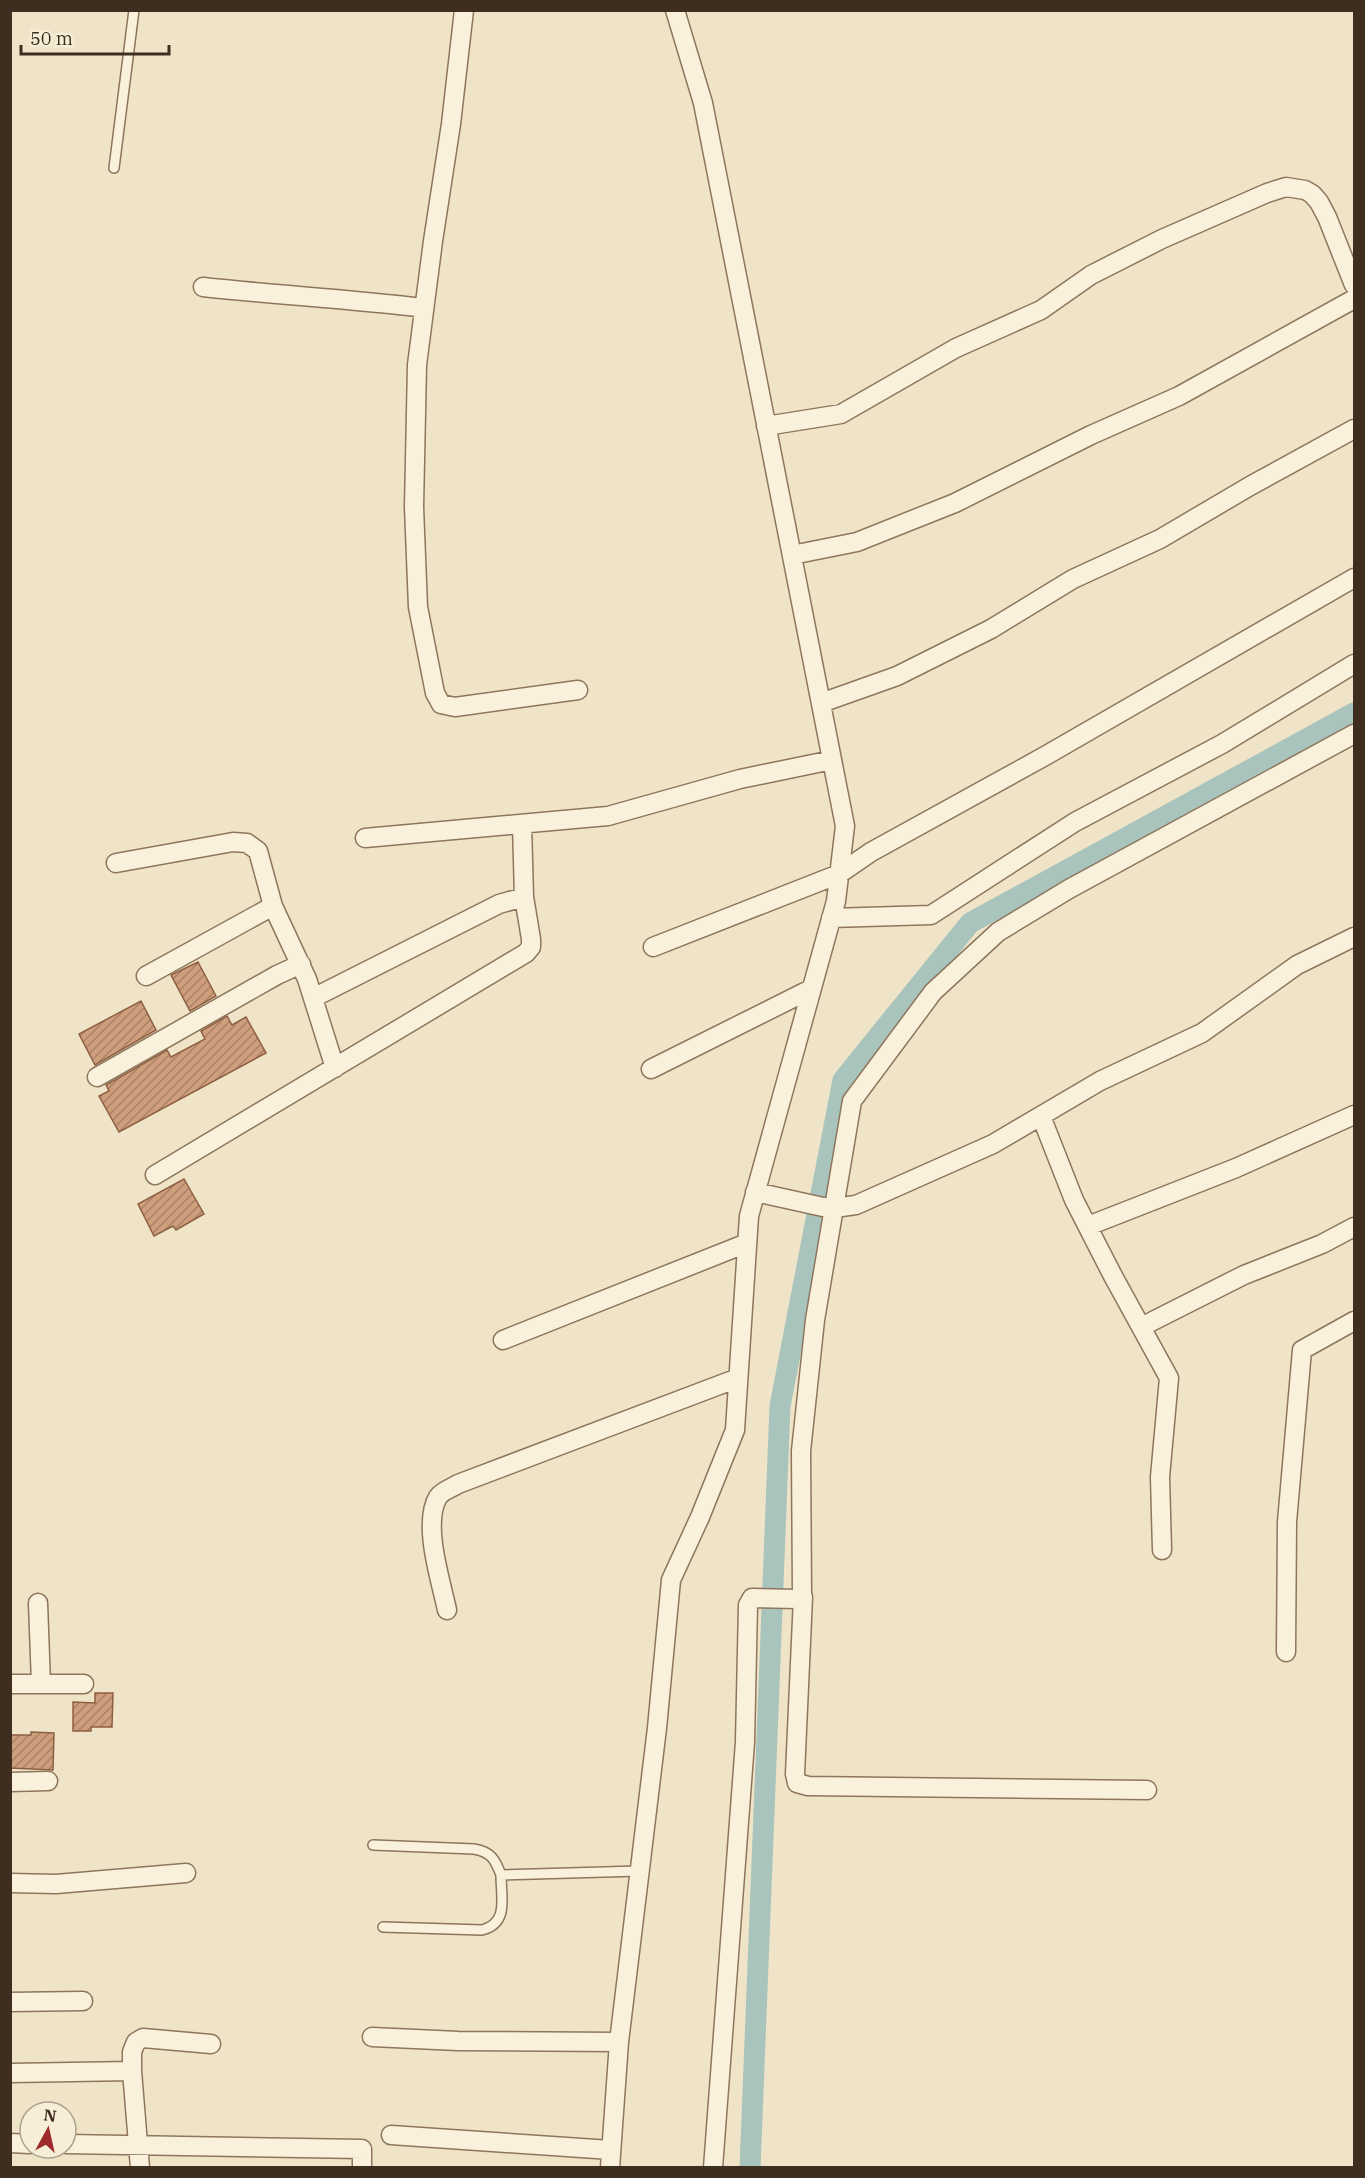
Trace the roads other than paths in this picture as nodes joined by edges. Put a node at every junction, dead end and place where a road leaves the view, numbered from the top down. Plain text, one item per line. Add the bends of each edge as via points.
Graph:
1 (134, 10) edge
2 (464, 10) edge
3 (675, 10) edge
4 (114, 168) dead end
5 (1354, 285) edge
6 (203, 287) dead end
7 (1354, 299) edge
8 (424, 308) junction
9 (766, 426) junction
10 (1354, 429) edge
11 (792, 555) junction
12 (1354, 578) edge
13 (1354, 664) edge
14 (578, 690) dead end
15 (821, 703) junction
16 (1354, 734) edge
17 (832, 760) junction
18 (522, 825) junction
19 (365, 838) dead end
20 (116, 863) dead end
21 (839, 874) junction
22 (524, 897) junction
23 (273, 906) junction
24 (831, 918) junction
25 (1354, 937) edge
26 (653, 947) dead end
27 (301, 964) junction
28 (146, 976) dead end
29 (811, 989) junction
30 (313, 998) junction
31 (335, 1068) junction
32 (651, 1069) dead end
33 (97, 1077) dead end
34 (1354, 1115) edge
35 (1041, 1116) junction
36 (155, 1175) dead end
37 (755, 1192) junction
38 (822, 1206) junction
39 (1088, 1226) junction
40 (1354, 1227) edge
41 (747, 1243) junction
42 (1354, 1321) edge
43 (1141, 1327) junction
44 (503, 1340) dead end
45 (738, 1378) junction
46 (1162, 1550) dead end
47 (792, 1598) junction
48 (39, 1603) dead end
49 (447, 1610) dead end
50 (1286, 1652) dead end
51 (10, 1684) edge
52 (41, 1684) junction
53 (84, 1684) dead end
54 (48, 1781) dead end
55 (10, 1782) edge
56 (1147, 1790) dead end
57 (373, 1845) dead end
58 (639, 1871) junction
59 (186, 1873) dead end
60 (501, 1875) junction
61 (10, 1883) edge
62 (383, 1928) dead end
63 (83, 2001) dead end
64 (10, 2002) edge
65 (372, 2037) dead end
66 (619, 2042) junction
67 (211, 2044) dead end
68 (132, 2071) junction
69 (10, 2073) edge
70 (391, 2135) dead end
71 (78, 2144) edge
72 (139, 2145) junction
73 (611, 2159) edge
74 (140, 2168) edge
75 (362, 2168) edge
76 (713, 2168) edge

1 - 4 lane
2 - 8 street
3 - 9 street via 704,103
5 - 9 street via 1318,202 1305,190 1286,187 1162,239 1091,275 1041,310 956,348 840,414
6 - 8 street
7 - 11 street via 1179,396 955,503 856,542
8 - 14 street via 417,365 414,507 418,607 435,693 441,704 455,707
9 - 11 street
10 - 15 street via 1160,539 1073,579 991,629 897,676
11 - 15 street
12 - 21 street via 871,852
13 - 24 street via 1222,744 1075,822 931,915
15 - 17 street
16 - 38 street via 1069,889 990,939 933,992 852,1101
17 - 18 street via 740,779 608,816
17 - 21 street via 845,826
18 - 19 street
18 - 22 street
20 - 23 street via 247,843 258,851
21 - 24 street
21 - 26 street
22 - 30 street via 499,904
22 - 31 street via 531,939 526,953
23 - 27 street
23 - 28 street
24 - 29 street
25 - 35 street via 1297,965 1202,1033 1100,1081
27 - 30 street
27 - 33 street
29 - 32 street
29 - 37 street
30 - 31 street
31 - 36 street
34 - 39 street via 1236,1168
35 - 38 street via 993,1144 856,1205
35 - 39 street
37 - 38 street
37 - 41 street
38 - 47 street
39 - 43 street
40 - 43 street via 1244,1275
41 - 44 street
41 - 45 street
42 - 50 street via 1302,1350 1287,1522
43 - 46 street via 1169,1378 1160,1477
45 - 49 street via 458,1484 439,1495 433,1509 432,1545
45 - 58 street via 735,1430 671,1581
47 - 56 street via 803,1597 797,1783
47 - 76 street via 752,1598 748,1605 746,1742
48 - 52 street
51 - 52 street
52 - 53 street
54 - 55 street
57 - 60 lane via 474,1848 495,1858
58 - 60 lane
58 - 66 street
59 - 61 street via 56,1884
60 - 62 lane via 501,1917 493,1927
63 - 64 street
65 - 66 street
66 - 73 street
67 - 68 street via 143,2038 136,2042 132,2052
68 - 69 street
68 - 72 street
70 - 73 street
71 - 72 street
72 - 74 street
72 - 75 street via 362,2149

